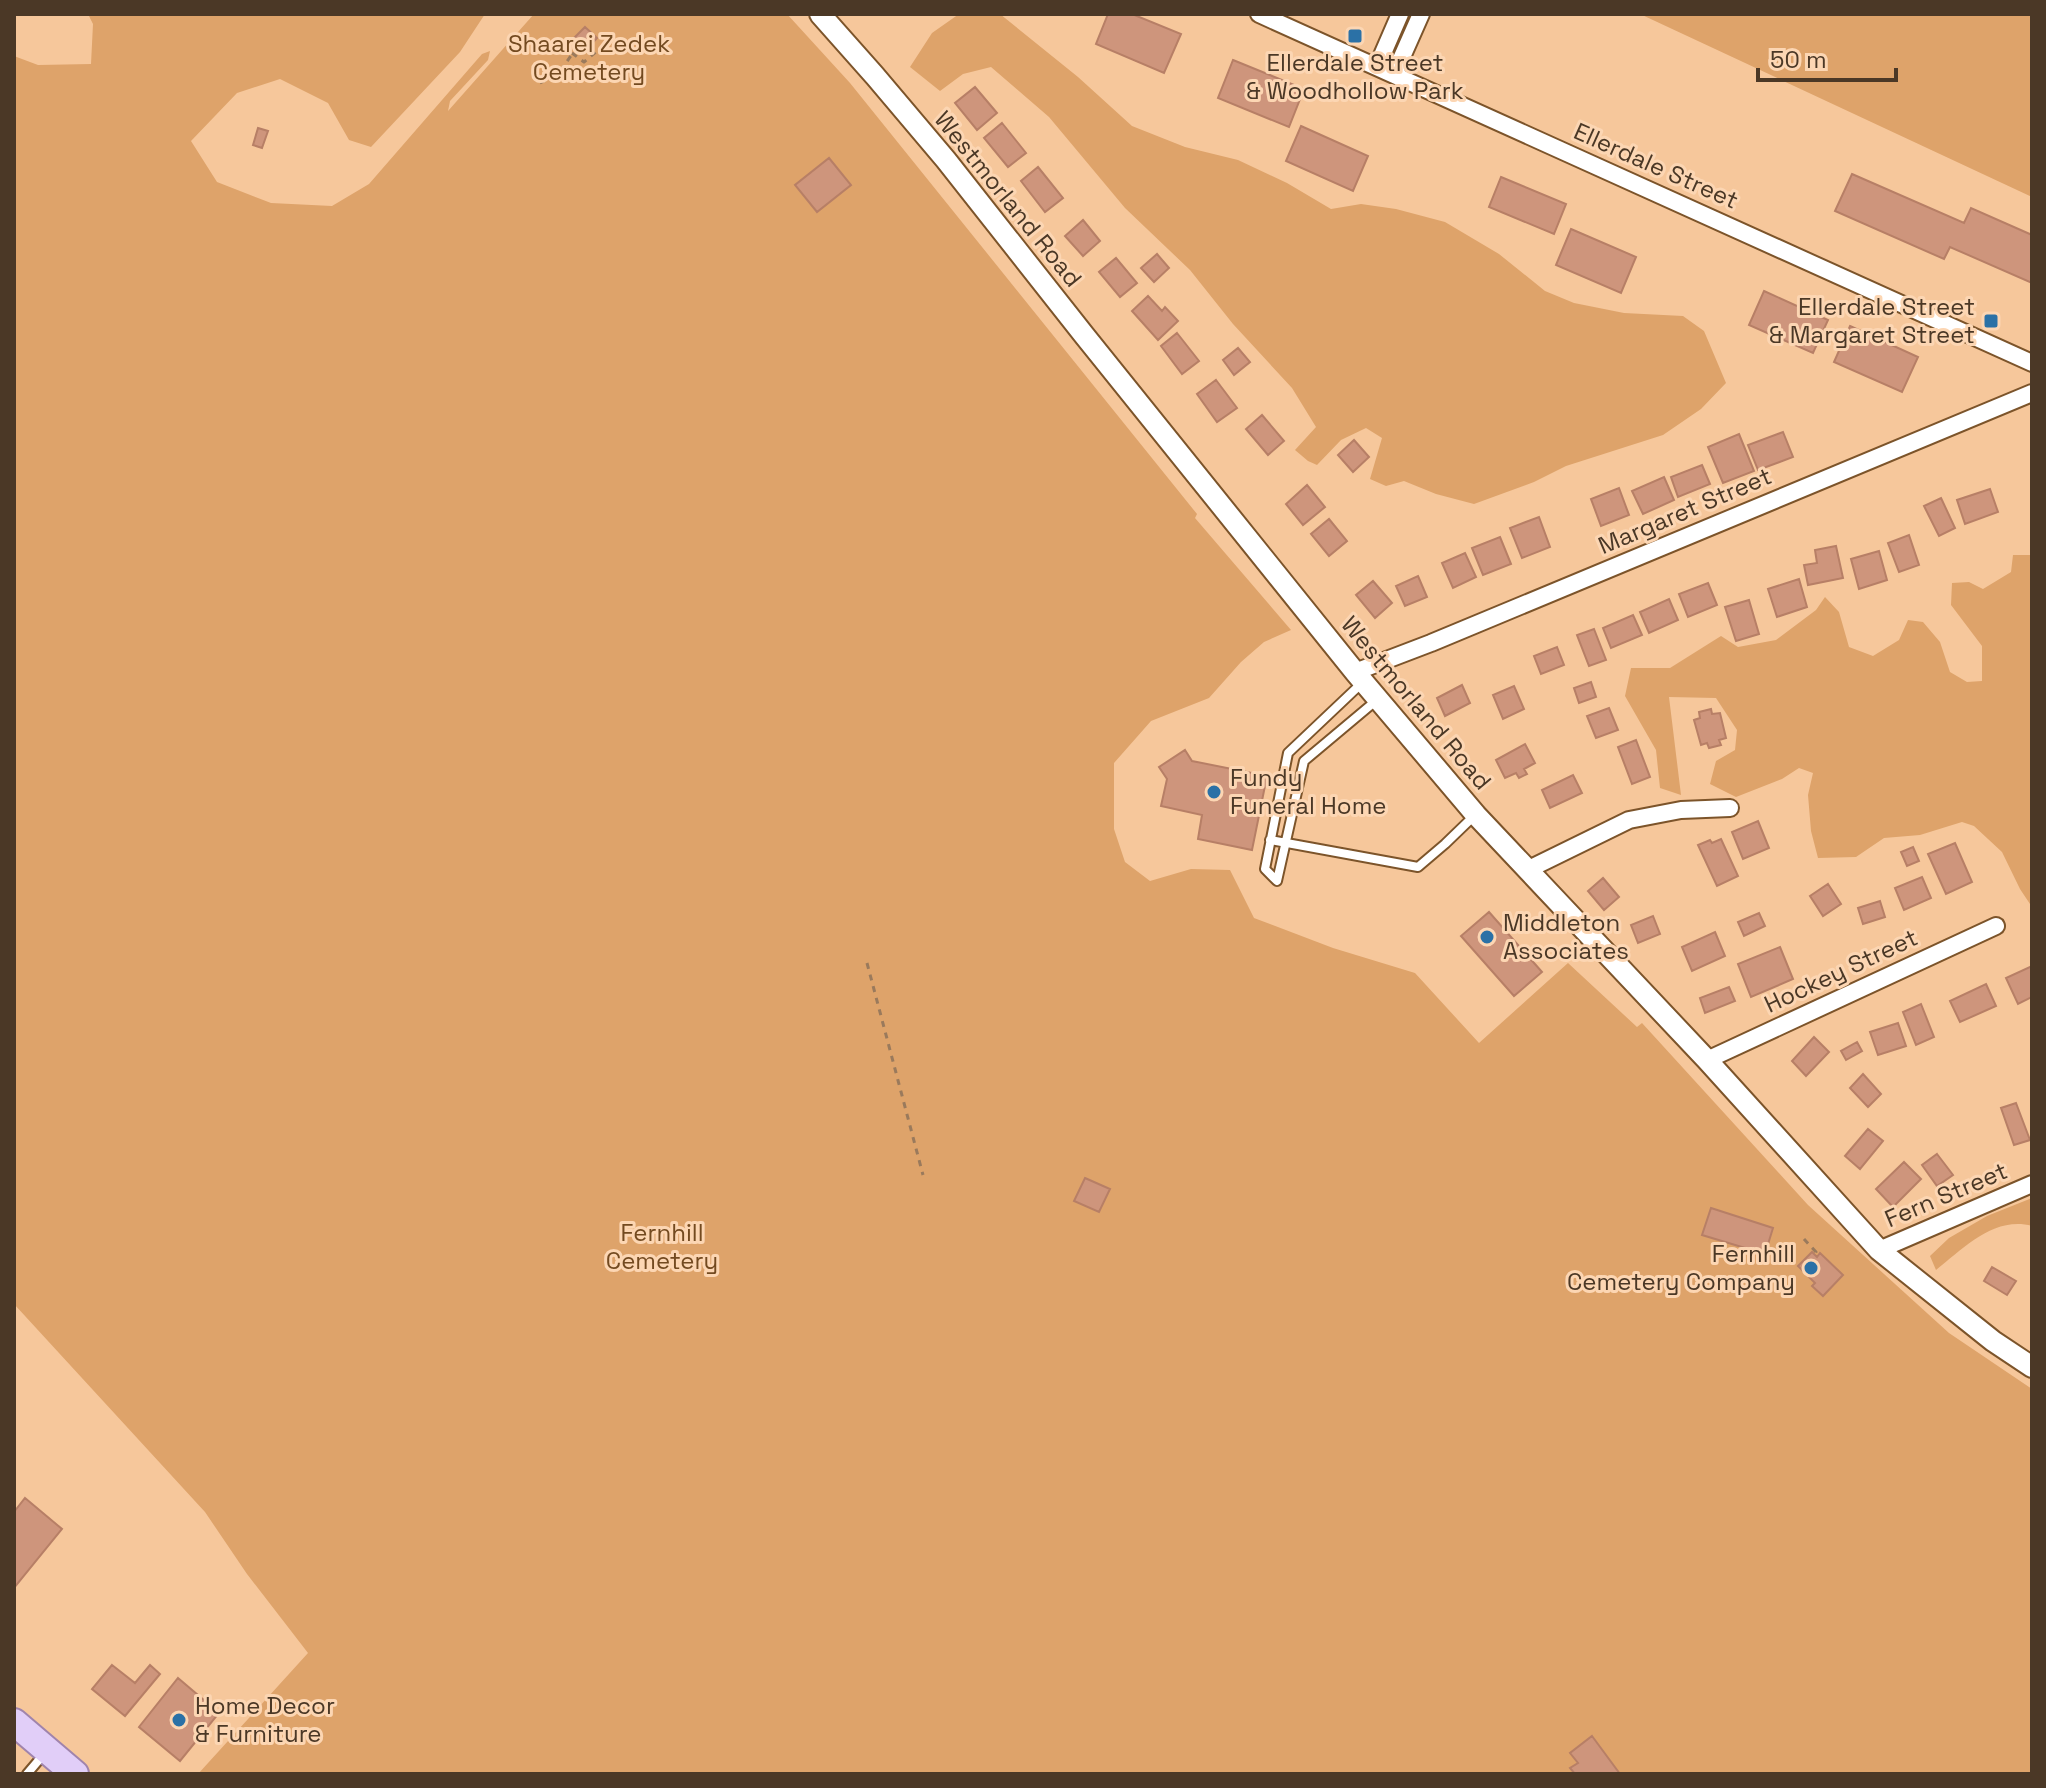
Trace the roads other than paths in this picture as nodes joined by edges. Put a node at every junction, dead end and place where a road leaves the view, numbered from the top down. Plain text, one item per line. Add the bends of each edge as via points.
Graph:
1 (820, 14) edge
2 (1259, 14) edge
3 (1400, 14) edge
4 (1421, 14) edge
5 (1377, 67) junction
6 (1394, 75) junction
7 (2032, 363) edge
8 (2032, 393) edge
9 (1359, 677) junction
10 (1378, 699) junction
11 (1730, 808) dead end
12 (1476, 815) junction
13 (1270, 840) junction
14 (1285, 843) junction
15 (1527, 870) junction
16 (1996, 926) dead end
17 (1707, 1060) junction
18 (2032, 1184) edge
19 (1879, 1250) junction
20 (2032, 1367) edge
21 (14, 1722) edge
22 (48, 1751) junction
23 (27, 1774) edge
24 (75, 1774) edge

1 - 9 street, Westmorland Road via 946,160
2 - 5 street, Ellerdale Street
3 - 5 street
4 - 6 street
5 - 6 street, Ellerdale Street
6 - 7 street, Ellerdale Street
8 - 9 street, Margaret Street
9 - 10 street, Westmorland Road
9 - 13 lane via 1288,753
10 - 12 street, Westmorland Road
10 - 14 lane via 1304,761
11 - 15 street via 1629,820
12 - 14 lane via 1418,867
12 - 15 street, Westmorland Road
13 - 14 lane
13 - 14 lane via 1265,869 1277,881
15 - 17 street, Westmorland Road
16 - 17 street, Hockey Street
17 - 19 street, Westmorland Road
18 - 19 street, Fern Street
19 - 20 street, Westmorland Road
21 - 22 main road
22 - 23 lane
22 - 24 main road

